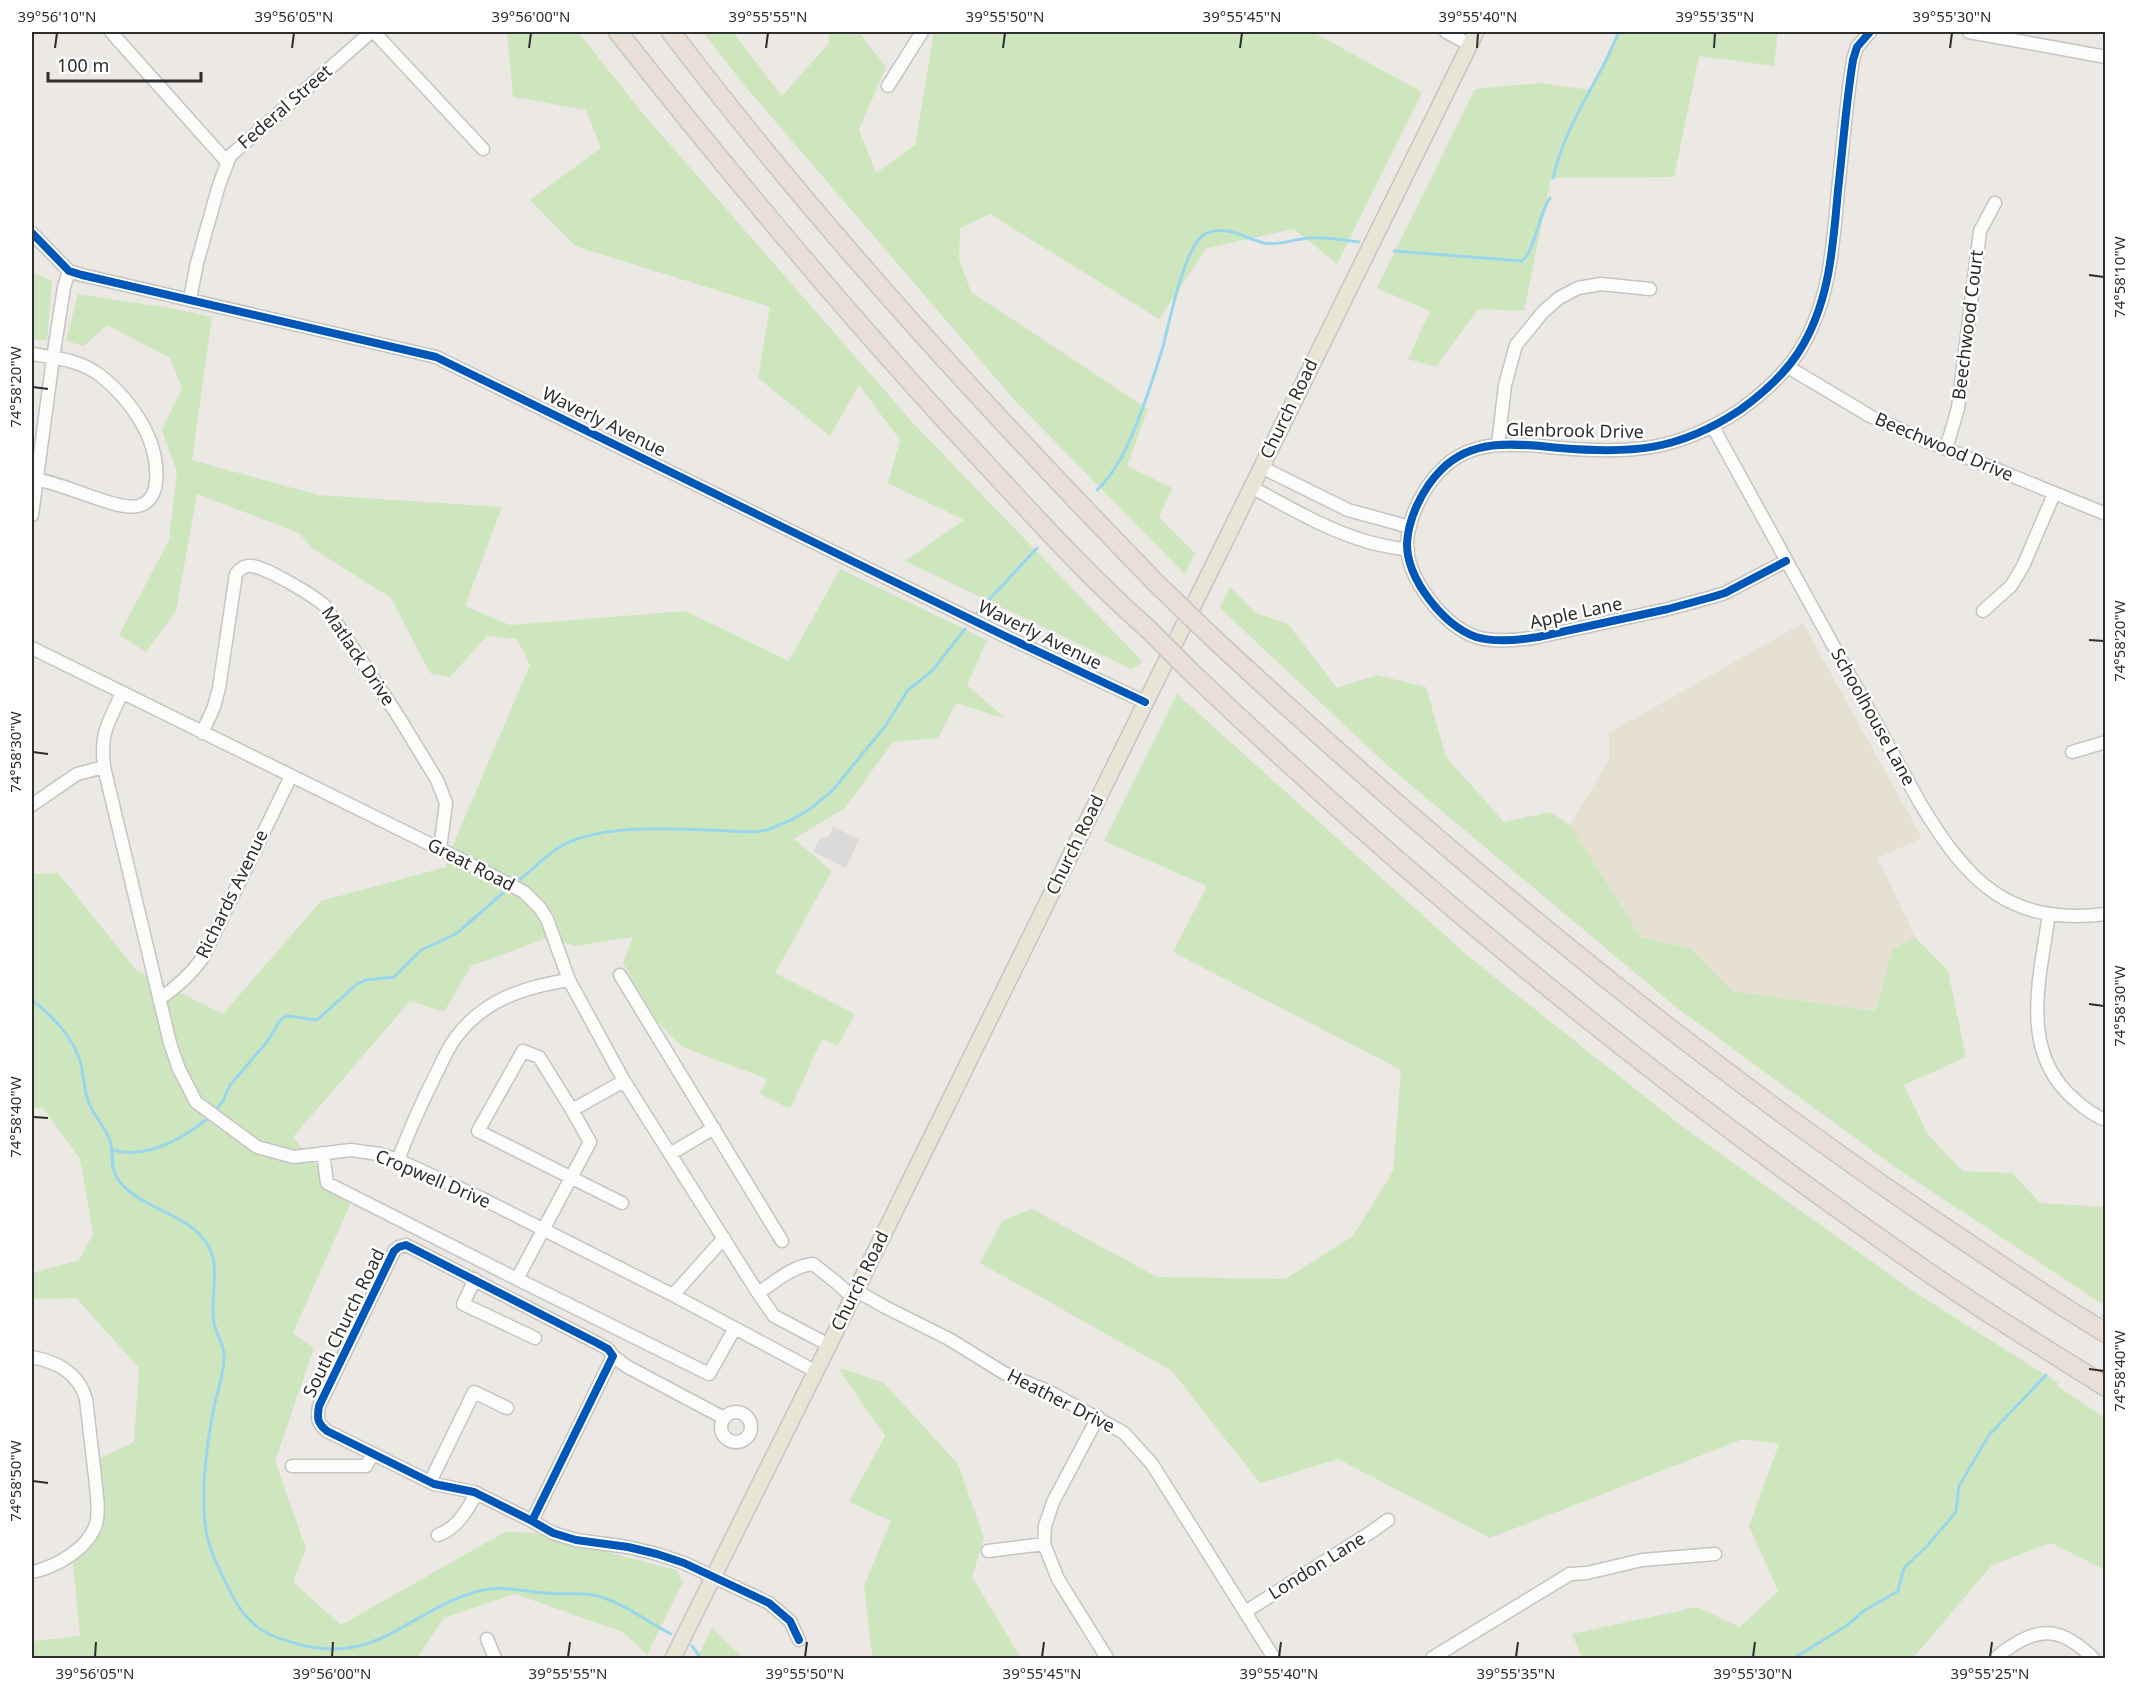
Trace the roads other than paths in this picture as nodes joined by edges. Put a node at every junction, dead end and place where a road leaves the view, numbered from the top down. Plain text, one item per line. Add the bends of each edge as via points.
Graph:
1 (111, 32) edge
2 (373, 32) edge
3 (618, 32) edge
4 (671, 32) edge
5 (676, 32) edge
6 (922, 32) edge
7 (1446, 32) edge
8 (1870, 32) edge
9 (1969, 32) edge
10 (1472, 38) edge
11 (2106, 57) edge
12 (698, 68) junction
13 (888, 86) dead end
14 (483, 148) dead end
15 (227, 162) junction
16 (1995, 203) dead end
17 (32, 233) edge
18 (69, 271) junction
19 (1650, 289) dead end
20 (190, 299) junction
21 (32, 354) edge
22 (53, 358) junction
23 (1788, 367) junction
24 (1713, 427) junction
25 (1498, 444) junction
26 (1946, 449) junction
27 (1261, 467) junction
28 (34, 479) edge
29 (1251, 487) junction
30 (2054, 494) junction
31 (2106, 514) edge
32 (32, 515) edge
33 (1410, 527) junction
34 (1408, 550) junction
35 (1786, 561) junction
36 (1983, 611) dead end
37 (32, 648) edge
38 (122, 693) junction
39 (1145, 702) junction
40 (202, 733) junction
41 (2106, 742) edge
42 (2072, 752) dead end
43 (104, 767) junction
44 (291, 776) junction
45 (32, 805) edge
46 (440, 849) junction
47 (2106, 914) edge
48 (2049, 915) junction
49 (620, 975) dead end
50 (569, 980) junction
51 (159, 999) junction
52 (624, 1081) junction
53 (572, 1110) junction
54 (2106, 1120) edge
55 (714, 1128) junction
56 (323, 1153) junction
57 (670, 1154) junction
58 (398, 1160) junction
59 (571, 1178) junction
60 (622, 1203) dead end
61 (543, 1231) junction
62 (724, 1238) junction
63 (782, 1241) dead end
64 (475, 1279) junction
65 (518, 1279) junction
66 (758, 1293) junction
67 (854, 1293) junction
68 (673, 1295) junction
69 (735, 1328) junction
70 (2106, 1333) edge
71 (535, 1338) dead end
72 (829, 1345) junction
73 (613, 1356) junction
74 (32, 1357) edge
75 (815, 1371) junction
76 (2106, 1387) edge
77 (507, 1408) dead end
78 (1098, 1417) junction
79 (724, 1418) dead end
80 (373, 1454) junction
81 (292, 1466) dead end
82 (430, 1482) junction
83 (477, 1493) junction
84 (1388, 1520) dead end
85 (532, 1521) junction
86 (438, 1535) dead end
87 (1044, 1544) junction
88 (988, 1551) dead end
89 (1715, 1554) dead end
90 (32, 1572) edge
91 (714, 1578) junction
92 (1245, 1612) junction
93 (487, 1639) dead end
94 (800, 1640) dead end
95 (495, 1659) edge
96 (673, 1659) edge
97 (1107, 1659) edge
98 (1274, 1659) edge
99 (1432, 1659) edge
100 (1996, 1659) edge
101 (2092, 1659) edge

1 - 15 street
2 - 14 street
2 - 15 street, Federal Street via 235,150
3 - 76 highway, bridge via 878,347 1102,585 1281,758 1416,877 1640,1061 1864,1227
4 - 12 highway
5 - 12 highway
6 - 13 street
7 - 10 street
8 - 23 street, Glenbrook Drive via 1857,48 1850,74 1827,284 1809,333
9 - 11 street
10 - 27 main road, Church Road
12 - 70 highway, bridge via 882,290 1015,437 1157,584 1295,714 1509,900 1641,1006 1894,1193
15 - 20 street, Federal Street
16 - 26 street, Beechwood Court via 1980,231 1958,408
17 - 18 street
18 - 20 street, Waverly Avenue
18 - 22 street
19 - 25 street via 1601,284 1578,288 1558,298 1543,312 1516,345 1505,385
20 - 39 street, Waverly Avenue via 436,357
21 - 22 street
22 - 28 street
22 - 28 street via 93,370 136,414 153,444 156,488 147,502 133,507
23 - 24 street, Glenbrook Drive via 1753,400
23 - 26 street, Beechwood Drive via 1870,416
24 - 25 street, Glenbrook Drive via 1676,442 1632,449
24 - 35 street, Schoolhouse Lane
25 - 33 street, Glenbrook Drive via 1465,453 1443,467 1424,492
26 - 30 street, Beechwood Drive
27 - 29 main road, Church Road
27 - 33 street via 1348,510
28 - 32 street
29 - 34 street via 1346,535
29 - 39 main road, Church Road
30 - 31 street, Beechwood Drive
30 - 36 street via 2011,586
33 - 34 street, Glenbrook Drive
34 - 35 street, Apple Lane via 1425,593 1455,626 1477,637 1512,640 1698,601 1725,593
35 - 48 street, Schoolhouse Lane via 1950,850 1968,871 2000,896
37 - 38 street, Great Road
38 - 40 street, Great Road
38 - 43 street, Cropwell Drive via 102,743
39 - 67 main road, Church Road
40 - 44 street, Great Road
40 - 46 street, Matlack Drive via 219,688 236,574 247,566 259,568 325,606 398,716 443,792 446,803
41 - 42 street
43 - 45 street via 76,774
43 - 51 street, Cropwell Drive
44 - 46 street, Great Road
44 - 51 street, Richards Avenue via 203,957 178,986
46 - 50 street, Great Road via 524,892 536,904 547,919
47 - 48 street, Schoolhouse Lane
48 - 54 street via 2037,1006 2040,1045 2057,1084 2085,1109
49 - 55 street
50 - 52 street, Great Road
50 - 58 street via 508,995 468,1022 430,1085
51 - 56 street, Cropwell Drive via 174,1056 196,1102 257,1147 294,1157
52 - 53 street
52 - 57 street, Great Road
53 - 59 street via 590,1142
53 - 59 street via 539,1057 523,1051 478,1131
55 - 57 street
55 - 63 street
56 - 58 street, Cropwell Drive via 366,1151
56 - 65 street via 327,1183
57 - 62 street, Great Road
58 - 61 street, Cropwell Drive
59 - 60 street
59 - 61 street
61 - 65 street
61 - 68 street, Cropwell Drive
62 - 66 street, Great Road
62 - 68 street
64 - 71 street via 463,1304
64 - 73 street, South Church Road via 608,1349
64 - 80 street, South Church Road via 406,1245 394,1251 317,1417 319,1425 327,1431
65 - 69 street via 709,1374
66 - 67 street via 792,1270 813,1264
66 - 72 street, Great Road via 774,1316
67 - 72 main road, Church Road
67 - 78 street, Heather Drive via 950,1339 1004,1373
68 - 69 street, Cropwell Drive
69 - 75 street, Cropwell Drive
72 - 75 main road, Church Road
73 - 79 street, South Church Road
73 - 85 street
74 - 90 street via 65,1369 83,1388 97,1500 96,1523 90,1536 57,1564
75 - 91 main road, Church Road
77 - 82 street via 474,1392
78 - 87 street via 1056,1496 1045,1526
78 - 92 street, Heather Drive via 1124,1433 1152,1464
80 - 81 street via 366,1466
80 - 82 street, South Church Road
82 - 83 street, South Church Road
83 - 85 street, South Church Road
83 - 86 street via 457,1523
84 - 92 street, London Lane
85 - 91 street, South Church Road via 576,1540 657,1554
87 - 88 street
87 - 97 street via 1058,1579
89 - 99 street via 1642,1560 1570,1574
91 - 94 street, South Church Road via 775,1607 790,1621
91 - 96 main road, Church Road
92 - 98 street, Heather Drive
93 - 95 street
100 - 101 street via 2024,1638 2040,1633 2066,1637

